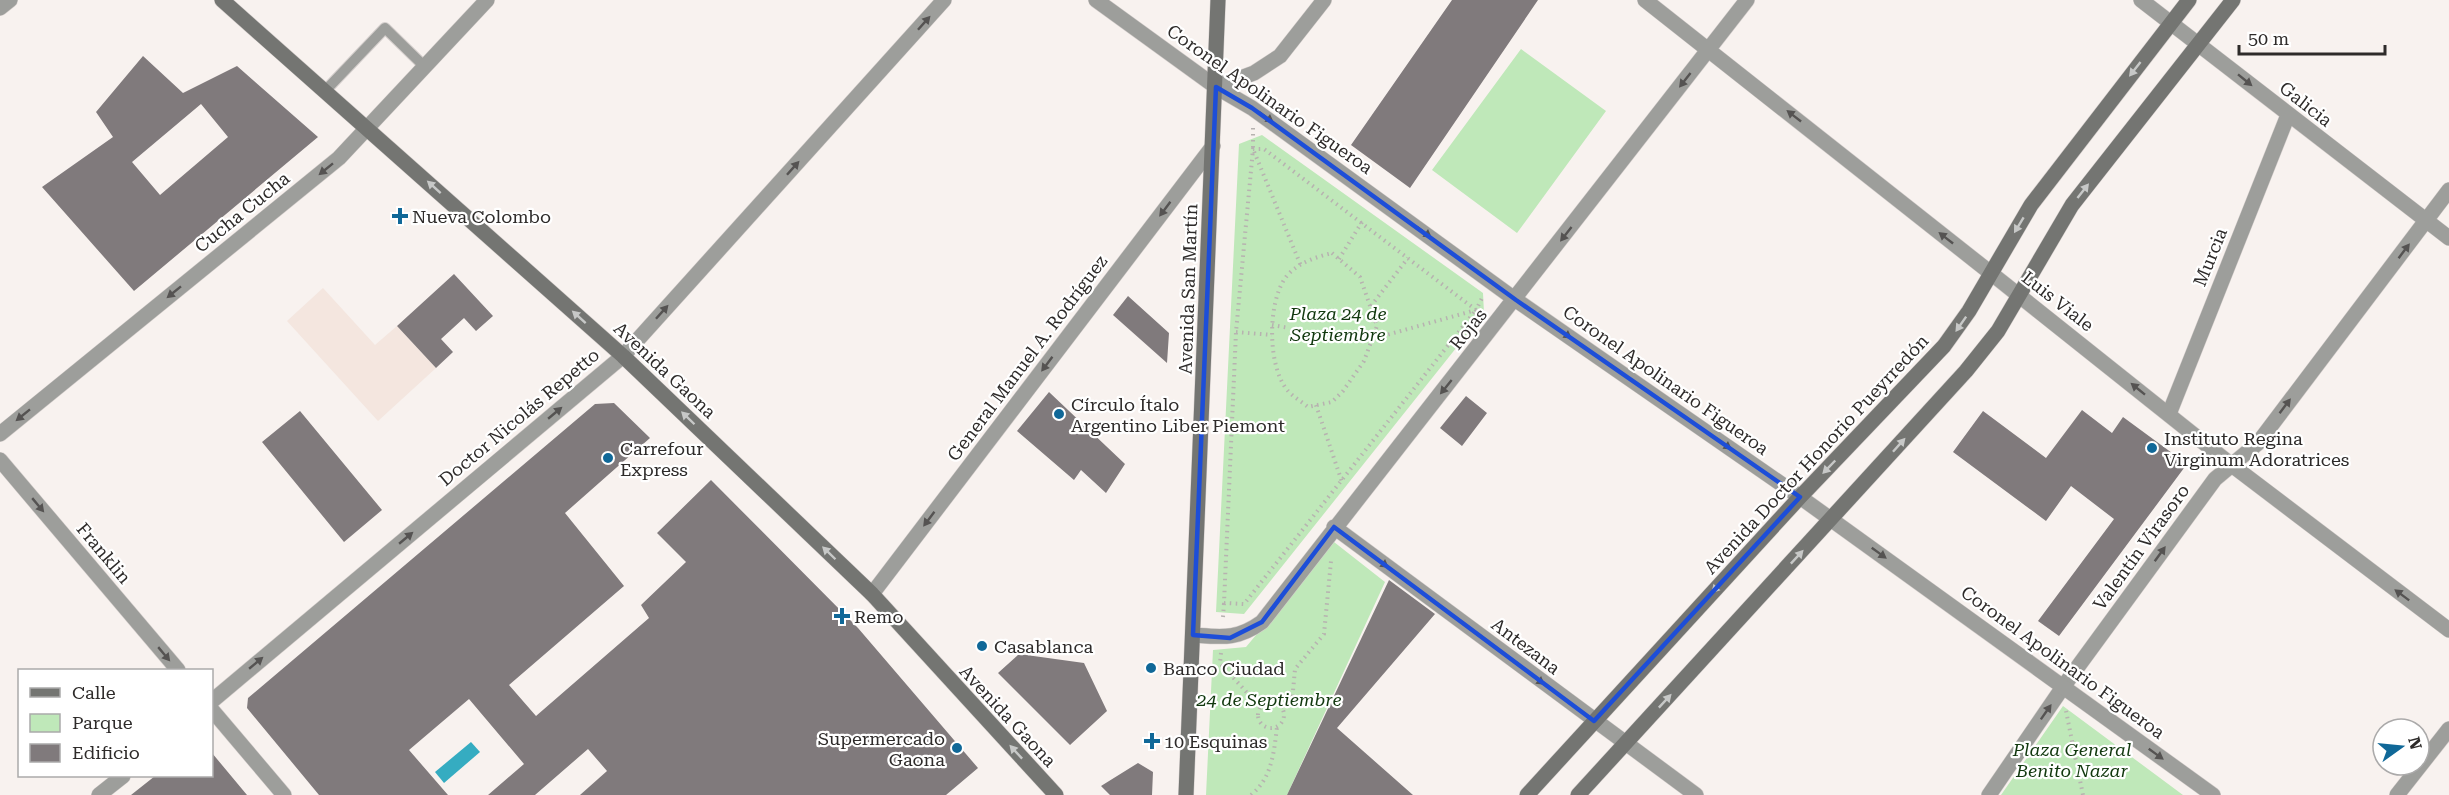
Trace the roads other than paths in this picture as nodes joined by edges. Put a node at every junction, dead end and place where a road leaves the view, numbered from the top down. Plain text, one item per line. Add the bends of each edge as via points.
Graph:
1 (10, 0) edge
2 (222, 0) edge
3 (488, 0) edge
4 (944, 0) edge
5 (1096, 0) edge
6 (1218, 0) edge
7 (1324, 0) edge
8 (1645, 0) edge
9 (1747, 0) edge
10 (2141, 0) edge
11 (2189, 0) edge
12 (2234, 0) edge
13 (0, 8) edge
14 (2172, 23) junction
15 (2199, 44) junction
16 (1709, 49) junction
17 (425, 67) junction
18 (1216, 87) junction
19 (325, 91) junction
20 (2288, 115) junction
21 (367, 128) junction
22 (1214, 146) junction
23 (2449, 190) edge
24 (2427, 221) junction
25 (2449, 238) edge
26 (1992, 274) junction
27 (2021, 295) junction
28 (1516, 300) junction
29 (623, 356) junction
30 (2169, 414) junction
31 (0, 434) edge
32 (0, 460) edge
33 (2233, 466) junction
34 (1800, 497) junction
35 (1832, 519) junction
36 (1334, 527) junction
37 (872, 594) junction
38 (2449, 630) edge
39 (1193, 635) junction
40 (177, 669) edge
41 (2063, 687) junction
42 (213, 700) edge
43 (213, 711) edge
44 (1594, 721) junction
45 (2449, 729) edge
46 (1625, 744) junction
47 (122, 777) edge
48 (99, 795) edge
49 (284, 795) edge
50 (1056, 795) edge
51 (1186, 795) edge
52 (1527, 795) edge
53 (1578, 795) edge
54 (1696, 795) edge
55 (1989, 795) edge
56 (2213, 795) edge
57 (2397, 795) edge

1 - 13 street
2 - 19 main road, Avenida Gaona
3 - 17 street, Cucha Cucha
29 -> 4 street, Doctor Nicolás Repetto
5 - 18 street, Coronel Apolinario Figueroa
6 - 18 main road, Avenida San Martín
7 - 18 street via 1280,56 1254,74
8 - 16 street, Luis Viale
9 - 16 street, Rojas
10 - 14 street, Galicia
11 - 14 main road, Avenida Doctor Honorio Pueyrredón
12 - 15 main road
14 - 15 street, Galicia
14 -> 26 main road, Avenida Doctor Honorio Pueyrredón via 2031,205
15 -> 20 street, Galicia
27 -> 15 main road via 2072,205
26 -> 16 street, Luis Viale
16 -> 28 street, Rojas
17 - 19 lane via 385,28
17 - 21 street, Cucha Cucha
18 - 22 main road, Avenida San Martín
18 -> 28 street, Coronel Apolinario Figueroa via 1252,108
19 - 21 main road, Avenida Gaona
20 - 24 street, Galicia
20 - 30 street, Murcia
29 -> 21 main road, Avenida Gaona
21 -> 31 street, Cucha Cucha via 339,158
22 -> 37 street, General Manuel A. Rodríguez
22 - 39 main road, Avenida San Martín
23 - 24 street, Valentín Virasoro
24 - 25 street, Galicia
33 -> 24 street, Valentín Virasoro via 2258,443
26 - 27 street, Luis Viale
26 -> 34 main road, Avenida Doctor Honorio Pueyrredón via 1926,368
30 -> 27 street, Luis Viale
35 -> 27 main road via 1966,371
28 -> 34 street, Coronel Apolinario Figueroa
28 -> 36 street, Rojas
37 -> 29 main road, Avenida Gaona
42 -> 29 street, Doctor Nicolás Repetto
30 - 33 street, Luis Viale
32 -> 40 street, Franklin
38 -> 33 street, Luis Viale
41 -> 33 street, Valentín Virasoro via 2215,479
34 - 35 street, Coronel Apolinario Figueroa
34 -> 44 main road, Avenida Doctor Honorio Pueyrredón
35 -> 41 street, Coronel Apolinario Figueroa
46 -> 35 main road
36 - 39 street, Rojas via 1263,622 1248,633 1230,638
36 -> 44 street, Antezana
50 -> 37 main road, Avenida Gaona
39 - 51 main road, Avenida San Martín
55 -> 41 street, Valentín Virasoro
41 -> 56 street, Coronel Apolinario Figueroa
43 - 49 street
44 - 46 street, Antezana
44 - 52 main road, Avenida Doctor Honorio Pueyrredón
45 - 57 street
46 - 53 main road
46 - 54 street, Antezana
47 - 48 street

